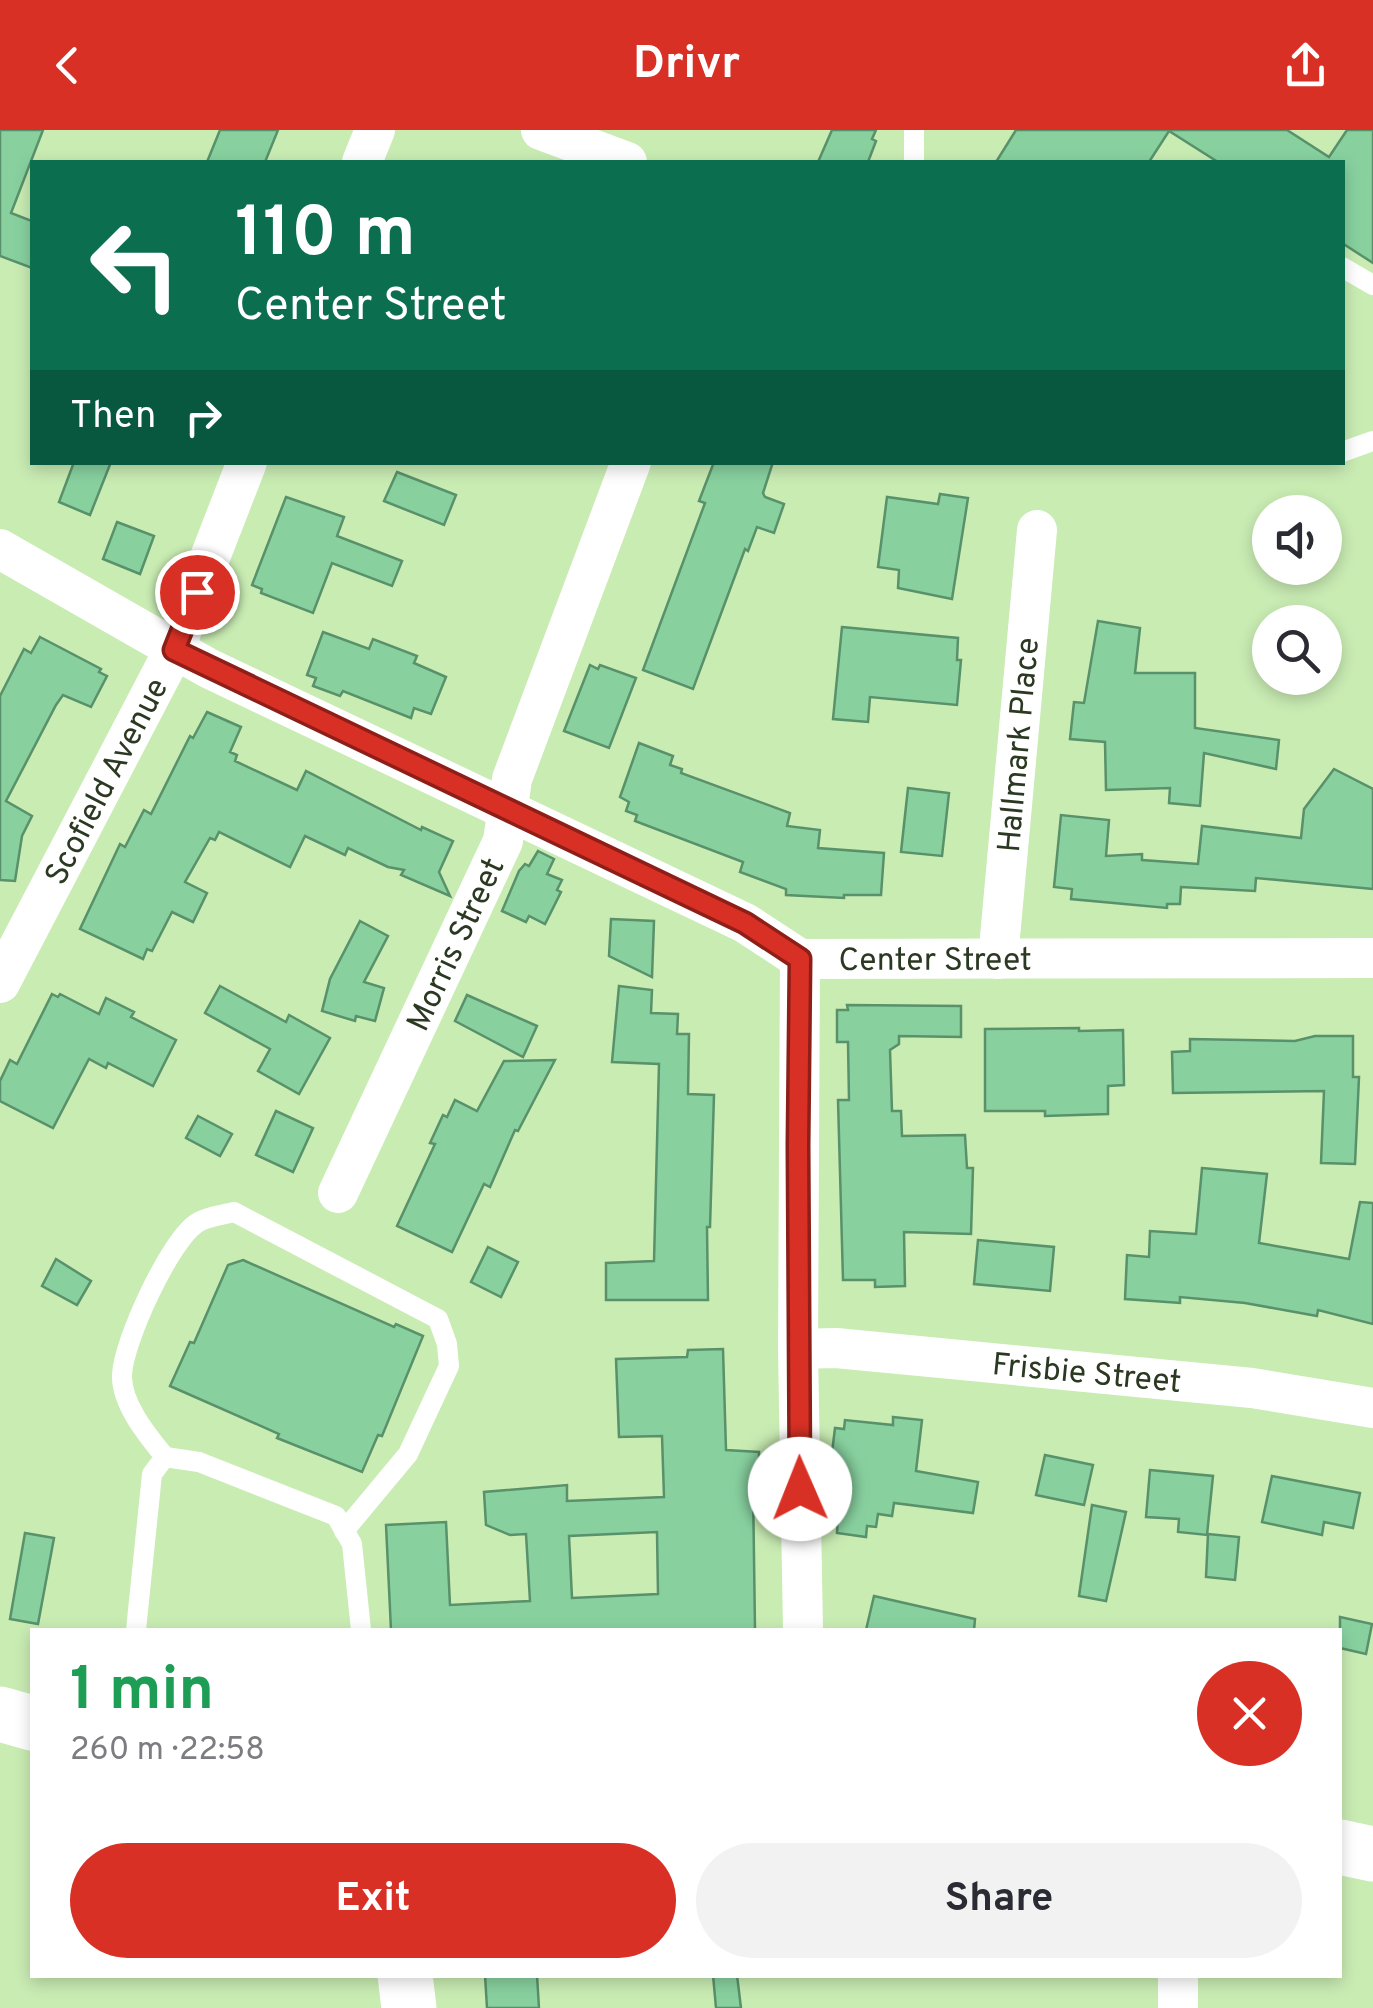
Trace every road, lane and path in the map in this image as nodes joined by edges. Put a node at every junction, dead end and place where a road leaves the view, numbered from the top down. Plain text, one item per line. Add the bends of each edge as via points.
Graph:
1 (374, 130) edge
2 (541, 130) edge
3 (914, 130) edge
4 (363, 160) edge
5 (622, 160) edge
6 (914, 160) edge
7 (1345, 269) edge
8 (1373, 285) edge
9 (1373, 441) edge
10 (1345, 451) edge
11 (246, 465) edge
12 (630, 465) edge
13 (1037, 530) dead end
14 (0, 549) edge
15 (174, 650) junction
16 (506, 812) junction
17 (1373, 958) edge
18 (800, 959) junction
19 (998, 959) junction
20 (0, 983) edge
21 (338, 1193) dead end
22 (798, 1349) junction
23 (1373, 1408) edge
24 (165, 1457) junction
25 (344, 1531) junction
26 (136, 1628) edge
27 (360, 1628) edge
28 (803, 1628) edge
29 (0, 1714) edge
30 (30, 1722) edge
31 (1342, 1846) edge
32 (1373, 1854) edge
33 (405, 1978) edge
34 (1178, 1978) edge
35 (408, 2008) edge
36 (1178, 2008) edge

1 - 4 street
2 - 5 street
3 - 6 lane
7 - 8 lane
9 - 10 lane
11 - 15 street, Scofield Avenue
12 - 16 street, Morris Street via 512,779
13 - 19 street, Hallmark Place
14 - 15 street, Center Street
15 - 16 street, Center Street
15 - 20 street, Scofield Avenue
16 - 18 street, Center Street via 745,923
16 - 21 street, Morris Street via 503,841
17 - 19 street, Center Street
18 - 19 street, Center Street
18 - 22 street
22 - 23 street, Frisbie Street via 1232,1386
22 - 28 street
24 - 25 lane via 199,1462 336,1516
24 - 25 lane via 137,1423 121,1377 134,1328 178,1240 199,1220 234,1212 438,1319 447,1344 448,1366 408,1454
24 - 26 lane via 152,1474
25 - 27 lane via 352,1544
29 - 30 main road
31 - 32 main road
33 - 35 main road
34 - 36 street

